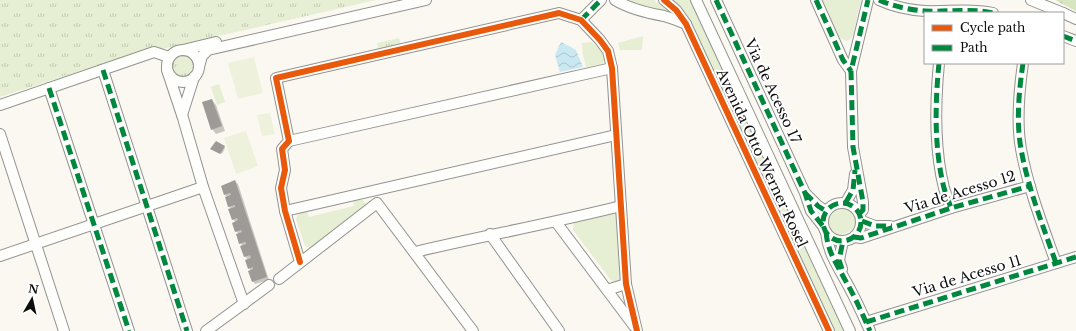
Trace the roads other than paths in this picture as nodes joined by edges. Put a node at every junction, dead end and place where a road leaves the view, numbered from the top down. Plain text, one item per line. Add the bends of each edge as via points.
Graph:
1 (395, 0) edge
2 (426, 0) edge
3 (601, 0) edge
4 (615, 0) edge
5 (664, 0) edge
6 (696, 0) edge
7 (716, 0) edge
8 (816, 0) edge
9 (868, 0) edge
10 (879, 0) edge
11 (1031, 0) edge
12 (947, 12) edge
13 (983, 12) edge
14 (1061, 12) edge
15 (1064, 13) edge
16 (1076, 19) edge
17 (581, 20) junction
18 (686, 24) junction
19 (1064, 36) edge
20 (1076, 41) edge
21 (183, 50) junction
22 (169, 57) junction
23 (939, 64) edge
24 (1023, 64) edge
25 (199, 67) junction
26 (612, 68) junction
27 (103, 70) junction
28 (167, 70) junction
29 (851, 71) junction
30 (194, 77) junction
31 (49, 88) junction
32 (0, 105) edge
33 (182, 115) junction
34 (0, 134) edge
35 (616, 135) junction
36 (289, 141) junction
37 (856, 164) junction
38 (1030, 186) junction
39 (203, 187) junction
40 (370, 192) junction
41 (805, 193) junction
42 (846, 202) junction
43 (377, 203) junction
44 (621, 206) junction
45 (147, 207) junction
46 (951, 208) junction
47 (826, 210) junction
48 (285, 211) junction
49 (861, 217) junction
50 (556, 222) junction
51 (94, 224) junction
52 (898, 225) junction
53 (825, 229) junction
54 (490, 234) junction
55 (854, 237) junction
56 (843, 241) junction
57 (35, 244) junction
58 (415, 252) junction
59 (0, 256) edge
60 (1076, 257) edge
61 (300, 262) junction
62 (1056, 263) junction
63 (844, 277) junction
64 (278, 279) dead end
65 (626, 284) junction
66 (269, 285) dead end
67 (607, 290) junction
68 (244, 304) junction
69 (868, 327) edge
70 (636, 330) edge
71 (64, 331) edge
72 (129, 331) edge
73 (187, 331) edge
74 (206, 331) edge
75 (474, 331) edge
76 (559, 331) edge
77 (829, 331) edge
78 (850, 331) edge

1 - 21 street
2 - 25 street via 208,50 202,56
3 - 17 street
4 - 18 street via 650,14
5 - 18 street, Avenida Otto Werner Rosel via 676,10
6 - 78 street, Avenida Otto Werner Rosel
7 - 41 street, Via de Acesso 17
8 - 29 street via 843,60
9 - 29 street
10 - 12 street via 923,11
11 - 14 street
12 - 13 street
15 - 16 street
17 - 26 street via 608,51
17 - 36 street via 559,12 276,78
18 - 77 street, Avenida Otto Werner Rosel
19 - 20 street
21 - 22 street via 178,50
21 - 25 street via 193,53
22 - 27 street via 154,52
22 - 28 street
23 - 46 street via 936,131 943,182
24 - 38 street via 1019,131
25 - 30 street
26 - 35 street
26 - 36 street
27 - 31 street
27 - 45 street
28 - 30 street via 172,78 181,82
28 - 33 street
29 - 37 street via 852,130
30 - 33 street
31 - 32 street
31 - 51 street
33 - 39 street
34 - 57 street
35 - 40 street
35 - 44 street
36 - 48 street via 282,149 285,170 281,188
37 - 42 street via 853,190
37 - 49 street via 863,202
38 - 46 street, Via de Acesso 12
38 - 62 street
39 - 45 street
39 - 68 street
40 - 43 street
40 - 48 street
41 - 47 street, Via de Acesso 17
41 - 53 street, Via de Acesso 17 via 811,211
42 - 47 street via 835,204
42 - 49 street via 857,208
43 - 58 street
43 - 61 street
44 - 50 street
44 - 65 street
45 - 51 street
45 - 73 street
46 - 52 street, Via de Acesso 12
47 - 53 street via 823,221
48 - 61 street
49 - 52 street, Via de Acesso 12 via 879,226
49 - 55 street via 861,227
50 - 54 street
50 - 67 street
51 - 57 street
51 - 72 street
52 - 55 street, Via de Acesso 12 via 861,238
53 - 56 street via 831,237
53 - 63 street, Via de Acesso 17 via 827,244
54 - 58 street
54 - 76 street
55 - 56 street
56 - 63 street, Via de Acesso 17 via 839,260
57 - 59 street
57 - 71 street
58 - 75 street
60 - 62 street, Via de Acesso 11
61 - 64 street
62 - 69 street, Via de Acesso 11
63 - 69 street, Via de Acesso 17
65 - 67 street
65 - 70 street
66 - 68 street
67 - 70 street
68 - 74 street

